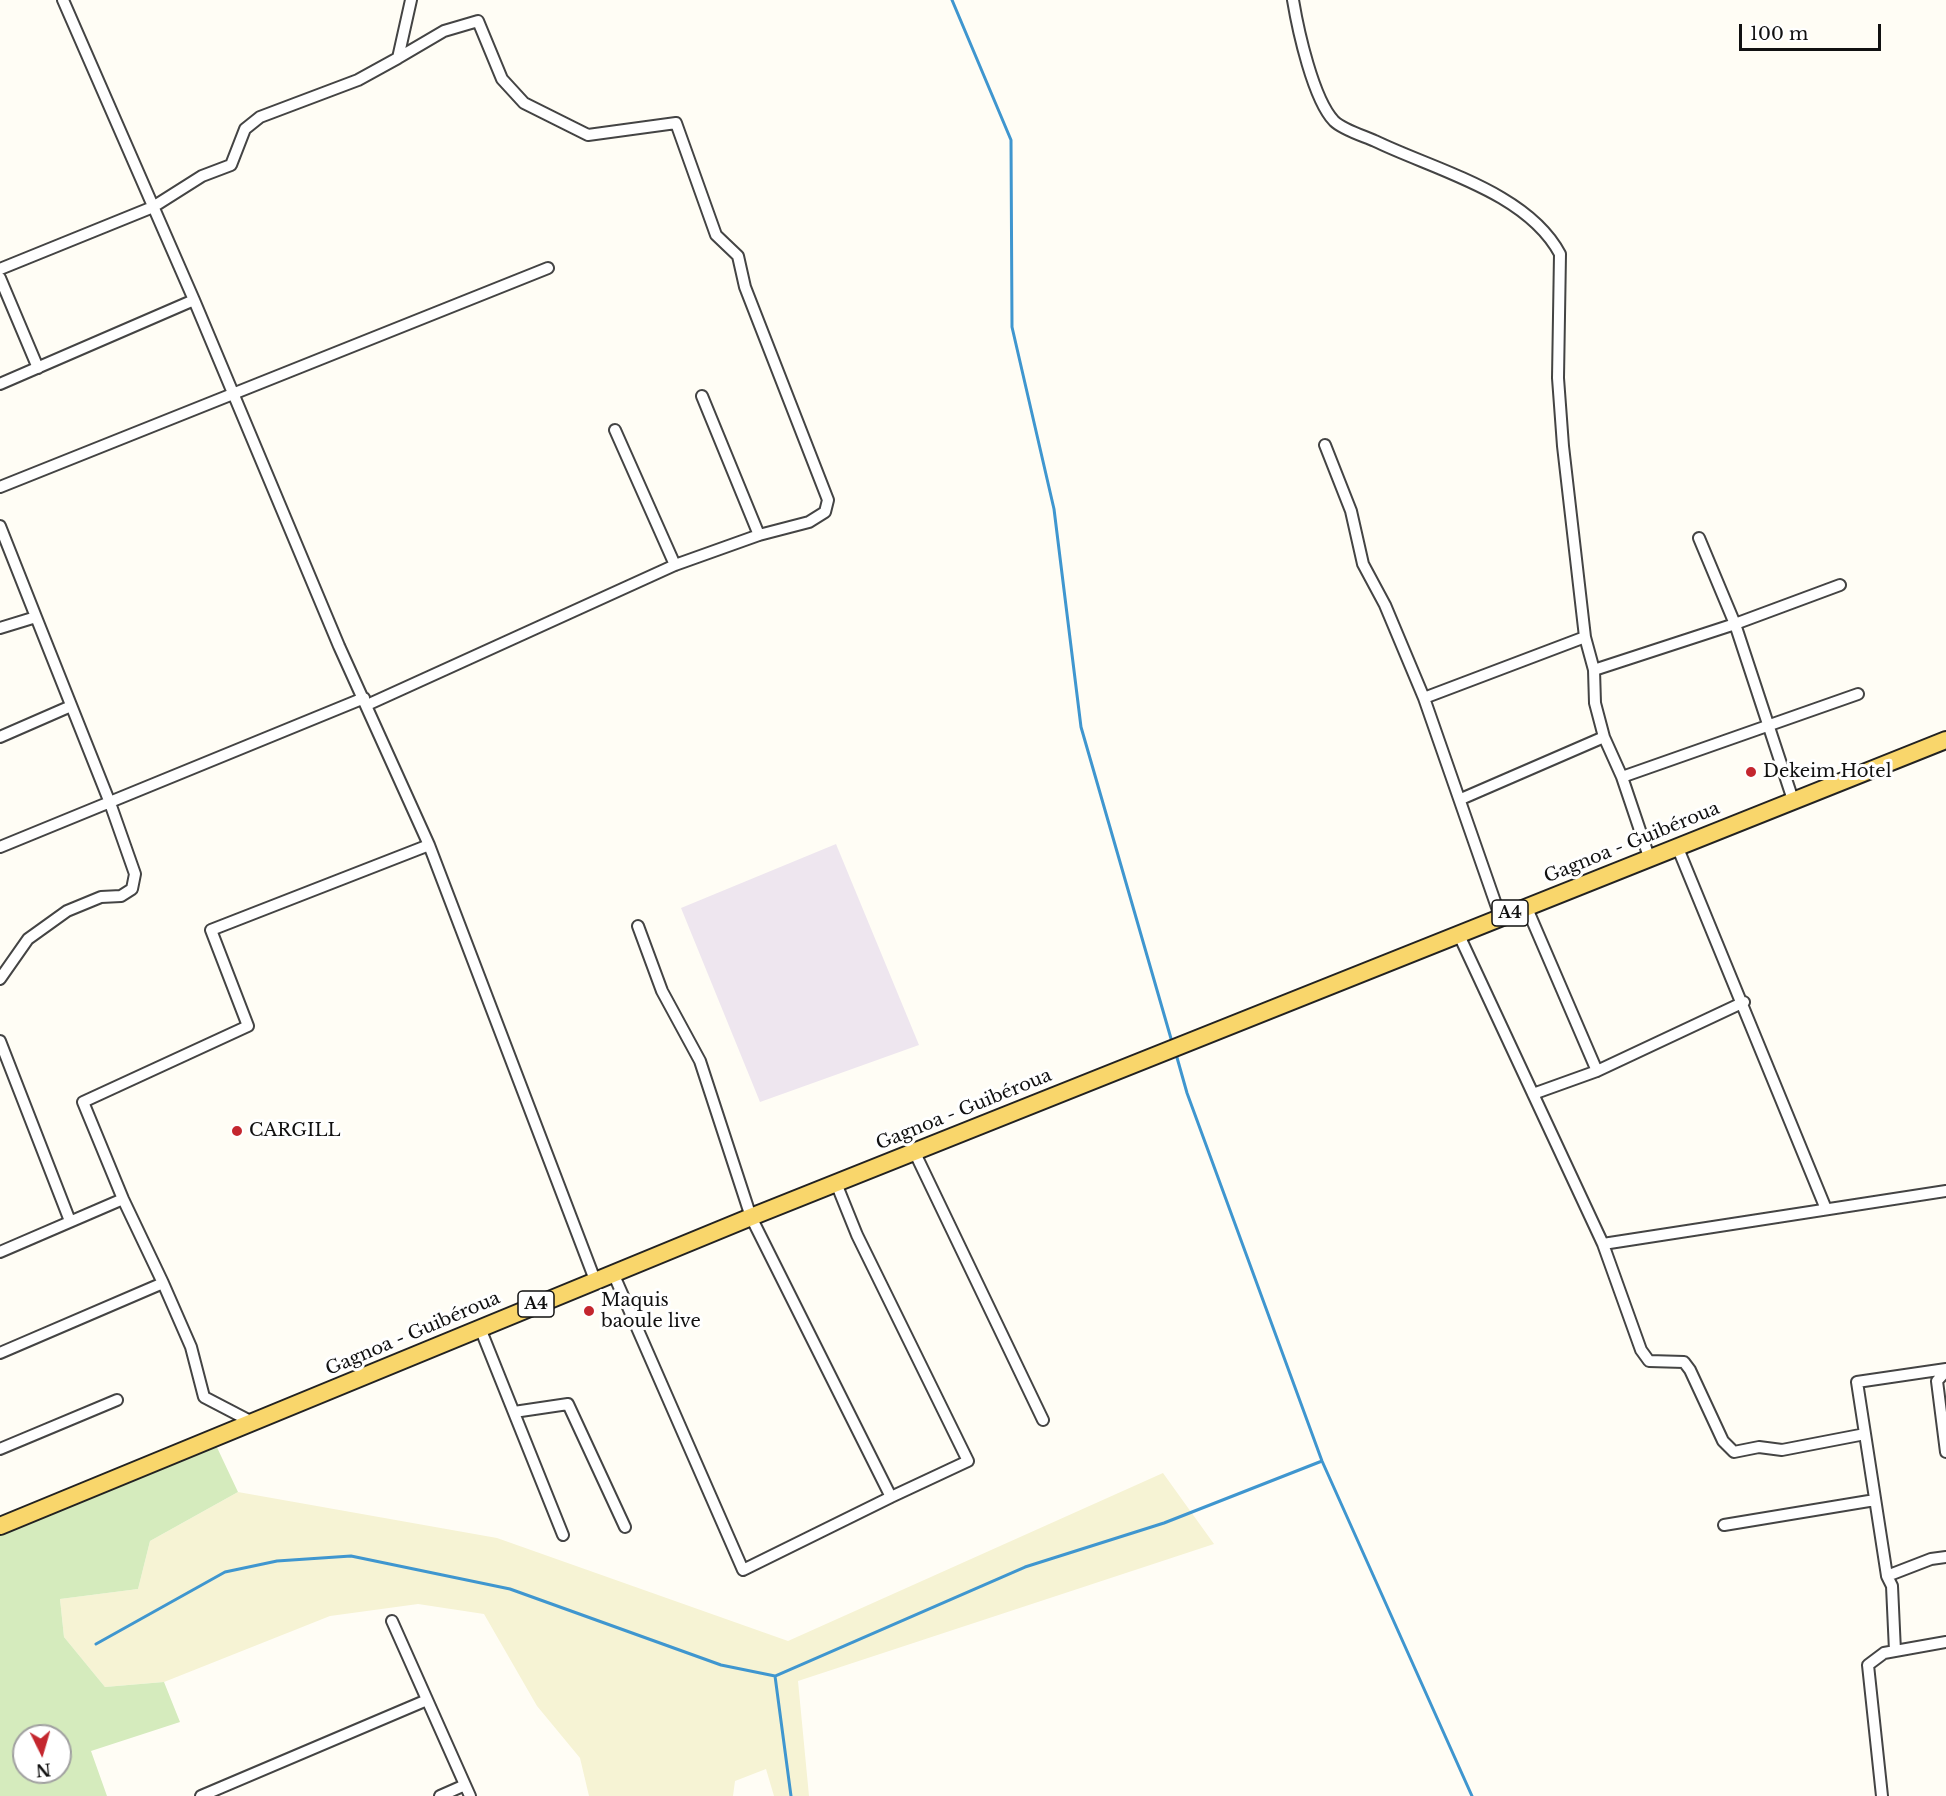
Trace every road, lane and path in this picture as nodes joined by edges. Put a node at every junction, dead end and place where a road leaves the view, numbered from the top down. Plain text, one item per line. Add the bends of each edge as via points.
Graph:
1 (63, 0) edge
2 (411, 0) edge
3 (1293, 0) edge
4 (398, 58) junction
5 (153, 207) junction
6 (548, 268) dead end
7 (0, 269) edge
8 (0, 278) edge
9 (194, 300) junction
10 (38, 368) junction
11 (0, 384) edge
12 (233, 394) junction
13 (702, 396) dead end
14 (615, 430) dead end
15 (1325, 445) dead end
16 (0, 487) edge
17 (0, 526) edge
18 (759, 535) junction
19 (1699, 538) dead end
20 (675, 565) junction
21 (1840, 585) dead end
22 (36, 617) junction
23 (1735, 624) junction
24 (0, 628) edge
25 (1585, 637) junction
26 (1594, 670) junction
27 (1858, 694) dead end
28 (1424, 698) junction
29 (365, 701) junction
30 (71, 706) junction
31 (1770, 723) junction
32 (0, 737) edge
33 (1604, 737) junction
34 (1946, 740) edge
35 (1622, 777) junction
36 (1461, 799) junction
37 (1793, 800) junction
38 (111, 802) junction
39 (429, 845) junction
40 (1677, 846) junction
41 (0, 847) edge
42 (1648, 857) junction
43 (1527, 906) junction
44 (1500, 916) junction
45 (638, 926) dead end
46 (1458, 933) junction
47 (0, 979) edge
48 (1744, 1002) junction
49 (0, 1041) edge
50 (3, 1057) edge
51 (1597, 1071) junction
52 (1533, 1094) junction
53 (915, 1151) junction
54 (836, 1183) junction
55 (1946, 1191) edge
56 (123, 1199) junction
57 (1826, 1209) junction
58 (751, 1217) junction
59 (70, 1221) junction
60 (1603, 1244) junction
61 (0, 1252) edge
62 (613, 1273) junction
63 (595, 1280) junction
64 (163, 1283) junction
65 (480, 1328) junction
66 (0, 1353) edge
67 (1946, 1370) edge
68 (117, 1400) dead end
69 (514, 1412) junction
70 (1043, 1420) dead end
71 (252, 1422) junction
72 (1865, 1434) junction
73 (0, 1449) edge
74 (1946, 1452) edge
75 (891, 1497) junction
76 (1875, 1500) junction
77 (1724, 1525) dead end
78 (0, 1526) edge
79 (625, 1527) dead end
80 (563, 1535) dead end
81 (1946, 1557) edge
82 (1887, 1576) junction
83 (392, 1621) dead end
84 (1946, 1642) edge
85 (1895, 1651) junction
86 (427, 1700) junction
87 (465, 1785) junction
88 (208, 1795) edge
89 (440, 1796) edge
90 (470, 1796) edge
91 (1882, 1796) edge

1 - 5 street
2 - 4 street
3 - 25 street via 1317,91 1335,122 1514,205 1552,239 1560,254 1557,378
4 - 5 street via 358,80 260,117 245,129 231,165 202,176
4 - 18 street via 444,31 478,21 502,79 524,103 588,135 676,123 716,235 738,256 745,287 828,500 825,512 809,522
5 - 7 street
5 - 9 street
6 - 12 street
8 - 10 street
9 - 10 street
9 - 12 street
10 - 11 street
12 - 16 street
12 - 29 street
13 - 18 street
14 - 20 street
15 - 28 street via 1351,511 1363,564 1385,605
17 - 22 street
18 - 20 street
19 - 23 street
20 - 29 street
21 - 23 street
22 - 24 street
22 - 30 street
23 - 26 street
23 - 31 street
25 - 26 street
25 - 28 street
26 - 33 street via 1594,703
27 - 31 street
28 - 36 street
29 - 38 street
29 - 39 street
30 - 32 street
30 - 38 street
31 - 35 street
31 - 37 street
33 - 35 street
33 - 36 street
34 - 37 main road, Gagnoa - Guibéroua / A4
35 - 42 street
36 - 44 street
37 - 40 main road, Gagnoa - Guibéroua / A4
38 - 41 street
38 - 47 street via 135,874 132,889 121,896 101,897 68,911 28,939
39 - 56 street via 211,930 248,1026 83,1102
39 - 63 street
40 - 42 main road, Gagnoa - Guibéroua / A4
40 - 48 street
42 - 43 main road, Gagnoa - Guibéroua / A4
43 - 44 main road, Gagnoa - Guibéroua / A4
43 - 51 street
44 - 46 main road, Gagnoa - Guibéroua / A4
45 - 58 street via 662,991 700,1061
46 - 52 street
46 - 53 main road, Gagnoa - Guibéroua / A4
48 - 51 street
48 - 57 street
49 - 50 street
50 - 59 street
51 - 52 street
52 - 60 street
53 - 54 main road, Gagnoa - Guibéroua / A4
53 - 70 street
54 - 58 main road, Gagnoa - Guibéroua / A4
54 - 75 street via 857,1235 968,1461
55 - 57 street
56 - 59 street
56 - 64 street
57 - 60 street
58 - 62 main road, Gagnoa - Guibéroua / A4
58 - 75 street
59 - 61 street
60 - 72 street via 1641,1350 1649,1361 1684,1362 1723,1441 1734,1452 1759,1447 1782,1450
62 - 63 main road, Gagnoa - Guibéroua / A4
62 - 75 street via 743,1570
63 - 65 main road, Gagnoa - Guibéroua / A4
64 - 66 street
64 - 71 street via 190,1347 204,1397
65 - 69 street
65 - 71 main road, Gagnoa - Guibéroua / A4
67 - 72 street via 1857,1382
67 - 74 street via 1937,1381
68 - 73 street
69 - 79 street via 568,1404
69 - 80 street
71 - 78 main road, Gagnoa - Guibéroua / A4
72 - 76 street
76 - 77 street
76 - 82 street
81 - 82 street
82 - 85 street via 1892,1586
83 - 86 street
84 - 85 street
85 - 91 street via 1884,1653 1868,1665
86 - 87 street
86 - 88 street
87 - 89 street
87 - 90 street

